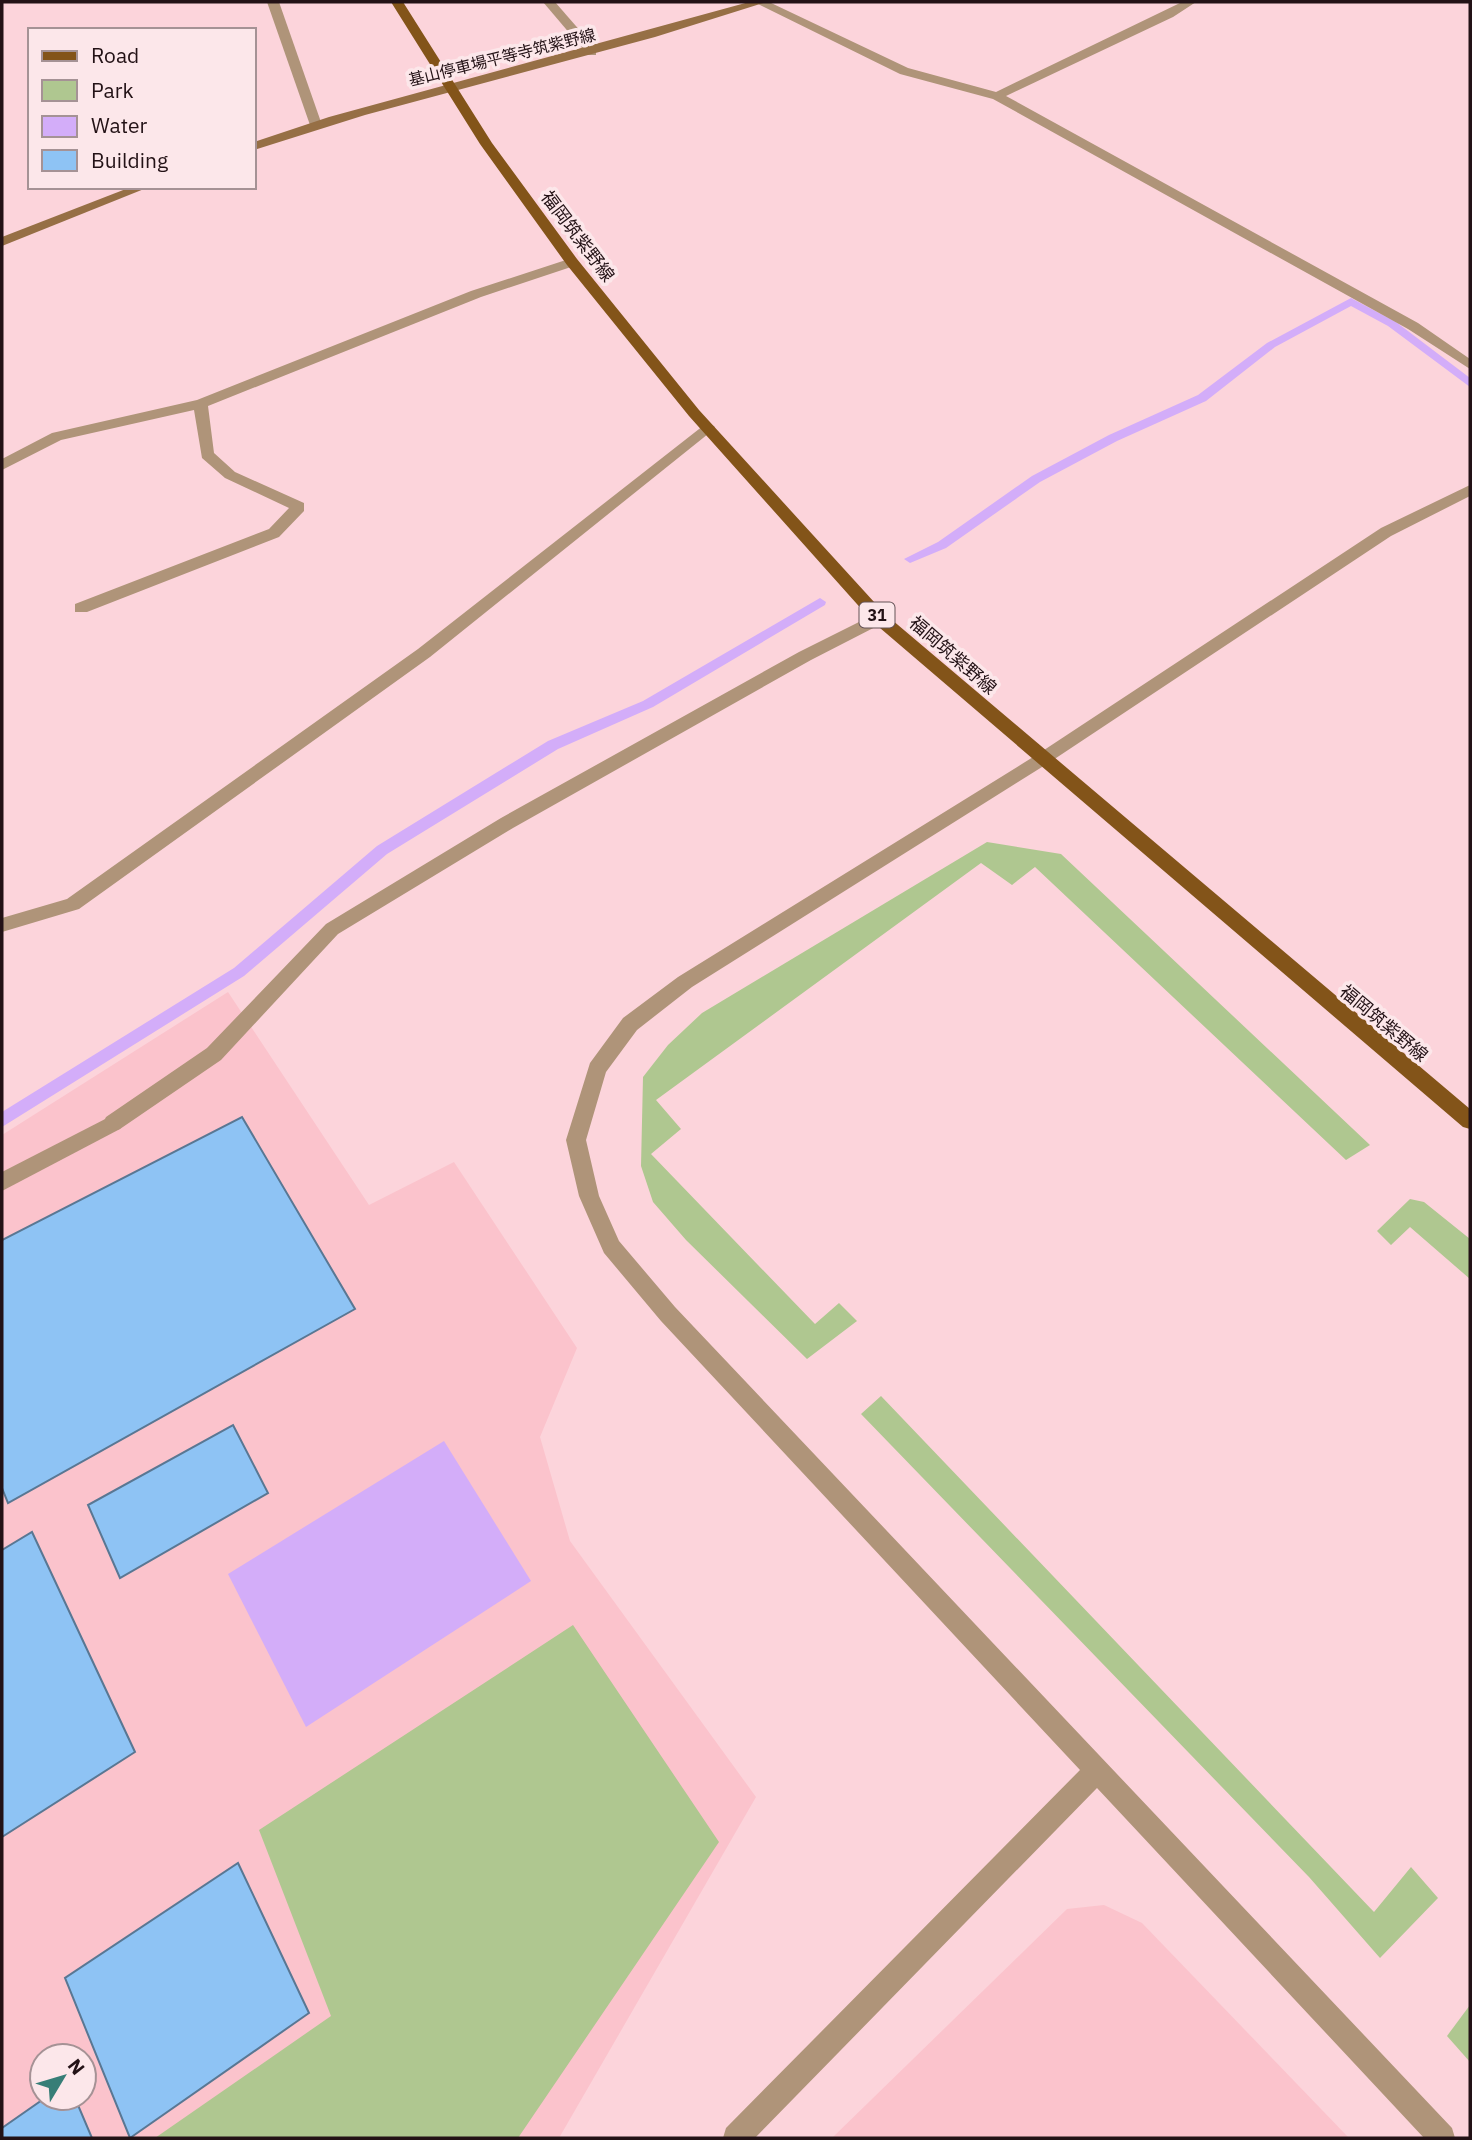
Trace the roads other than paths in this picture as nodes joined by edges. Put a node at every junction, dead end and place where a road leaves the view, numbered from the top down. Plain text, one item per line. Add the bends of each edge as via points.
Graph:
1 (274, 2) edge
2 (397, 2) edge
3 (549, 2) edge
4 (760, 2) edge
5 (1190, 2) edge
6 (592, 52) junction
7 (451, 89) junction
8 (997, 96) junction
9 (316, 125) junction
10 (256, 145) edge
11 (138, 189) edge
12 (2, 242) edge
13 (572, 262) junction
14 (1470, 365) edge
15 (201, 404) junction
16 (708, 427) junction
17 (2, 465) edge
18 (1470, 490) edge
19 (81, 608) dead end
20 (879, 618) junction
21 (1044, 758) junction
22 (2, 925) edge
23 (1470, 1121) edge
24 (2, 1182) edge
25 (1096, 1772) junction
26 (736, 2138) edge
27 (1442, 2138) edge

1 - 9 street
2 - 7 main road, 福岡筑紫野線 / 31
3 - 6 street
4 - 6 main road, 基山停車場平等寺筑紫野線
4 - 8 street via 904,71
5 - 8 street
6 - 7 main road, 基山停車場平等寺筑紫野線
7 - 9 main road, 基山停車場平等寺筑紫野線
7 - 13 main road, 福岡筑紫野線 / 31
8 - 14 street via 1413,326
9 - 10 main road, 基山停車場平等寺筑紫野線
11 - 12 main road
13 - 15 street via 476,294
13 - 16 main road, 福岡筑紫野線 / 31
15 - 17 street via 57,436
15 - 19 street via 207,455 230,475 299,507 274,533
16 - 20 main road, 福岡筑紫野線 / 31
16 - 22 street via 424,653 74,904
18 - 21 street via 1386,532
20 - 21 main road, 福岡筑紫野線 / 31
20 - 24 street via 507,823 332,929 214,1054 113,1123
21 - 23 main road, 福岡筑紫野線 / 31
21 - 25 street via 685,982 630,1024 597,1069 576,1140 589,1196 611,1247 668,1314
25 - 26 street
25 - 27 street

